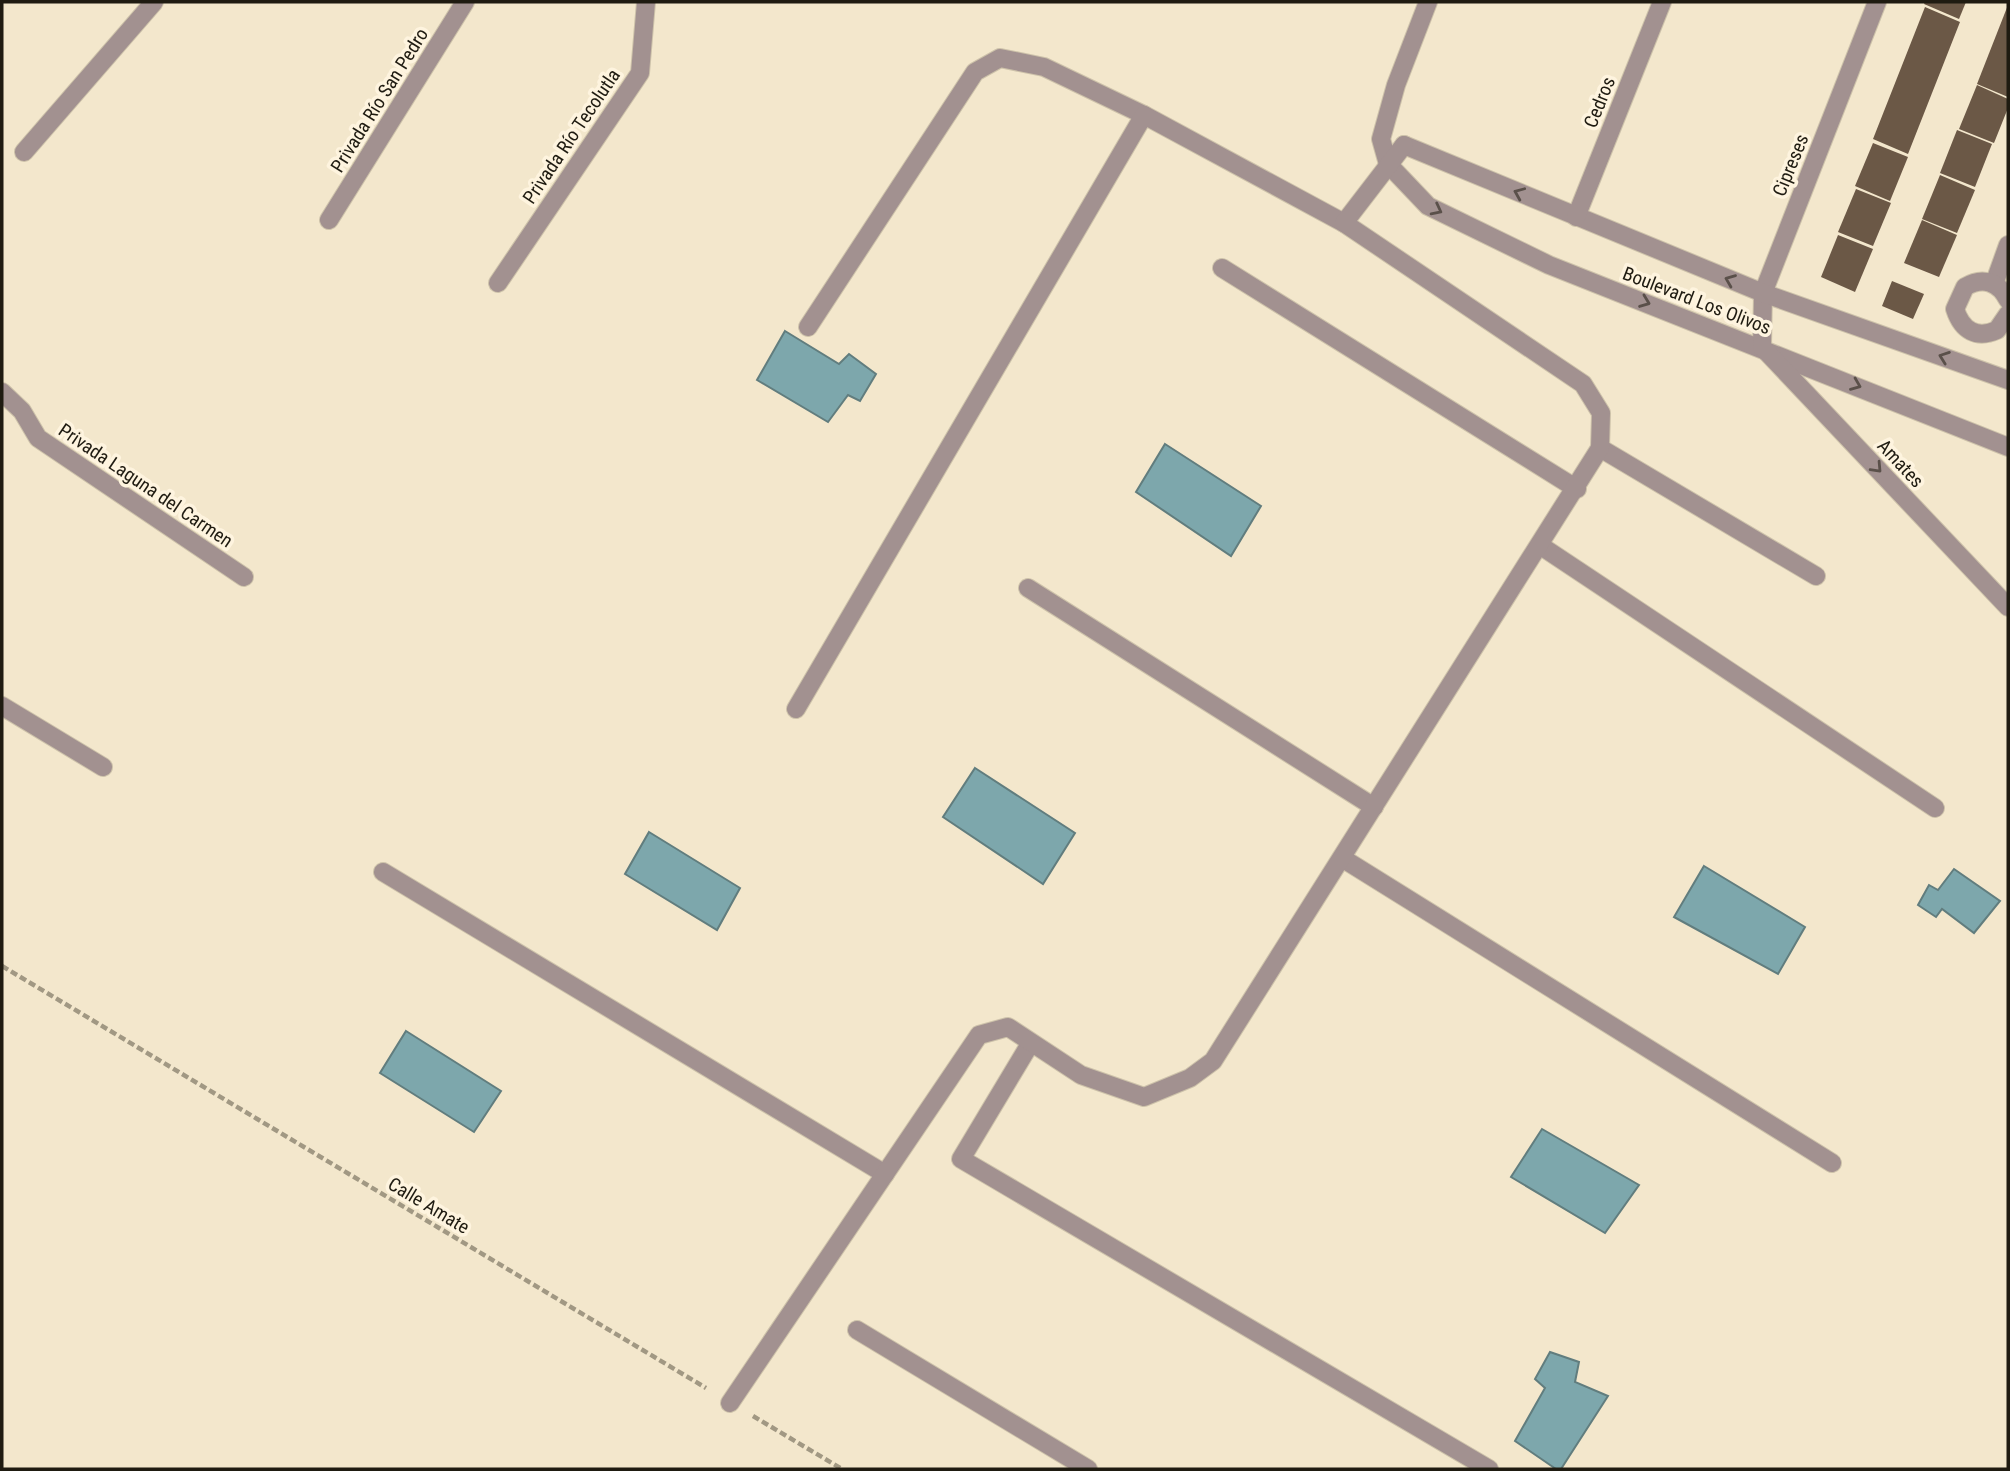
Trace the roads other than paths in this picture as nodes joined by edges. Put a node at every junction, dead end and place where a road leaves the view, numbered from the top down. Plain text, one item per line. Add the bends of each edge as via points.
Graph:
1 (154, 2) edge
2 (465, 2) edge
3 (646, 2) edge
4 (1428, 2) edge
5 (1662, 2) edge
6 (1877, 2) edge
7 (1388, 109) junction
8 (1144, 115) junction
9 (1404, 145) junction
10 (24, 152) dead end
11 (1388, 164) junction
12 (1576, 217) junction
13 (329, 220) dead end
14 (1344, 223) junction
15 (2008, 245) edge
16 (1222, 268) dead end
17 (498, 283) dead end
18 (1994, 284) junction
19 (1763, 293) junction
20 (2008, 300) edge
21 (2008, 314) edge
22 (807, 327) dead end
23 (1762, 347) junction
24 (2008, 380) edge
25 (2, 392) edge
26 (2008, 447) edge
27 (1600, 448) junction
28 (1577, 489) junction
29 (1541, 546) junction
30 (1816, 576) dead end
31 (244, 577) dead end
32 (1028, 588) dead end
33 (2008, 607) edge
34 (2, 706) edge
35 (796, 709) dead end
36 (103, 767) dead end
37 (1374, 807) junction
38 (1935, 808) dead end
39 (1342, 858) junction
40 (383, 872) dead end
41 (1030, 1044) junction
42 (1832, 1163) dead end
43 (886, 1174) junction
44 (856, 1330) dead end
45 (730, 1402) road end
46 (1088, 1469) edge
47 (1489, 1469) edge

1 - 10 street
2 - 13 street, Privada Río San Pedro
3 - 17 street, Privada Río Tecolutla via 640,73
4 - 7 street
5 - 12 street, Cedros
6 - 19 street, Cipreses
7 - 9 street
7 - 11 street via 1381,139
8 - 14 street
8 - 22 street via 1044,67 1000,58 975,72
8 - 35 street
9 - 11 street
12 -> 9 street, Boulevard Los Olivos
11 - 14 street
11 -> 23 street, Boulevard Los Olivos via 1408,188 1440,212 1549,265
19 -> 12 street, Boulevard Los Olivos
14 - 27 street via 1583,384 1601,413
15 - 18 street
16 - 28 street
18 - 20 street
18 - 21 street via 1982,281 1965,287 1957,300 1958,318 1970,332 1989,334 2004,324
19 - 23 street, Cipreses
24 -> 19 street, Boulevard Los Olivos
23 -> 26 street, Boulevard Los Olivos
23 -> 33 street, Amates
25 - 31 street, Privada Laguna del Carmen via 22,411 38,438
27 - 28 street
27 - 30 street
28 - 29 street
29 - 37 street
29 - 38 street
32 - 37 street
34 - 36 street
37 - 39 street
39 - 41 street via 1213,1060 1190,1078 1144,1097 1081,1075
39 - 42 street
40 - 43 street
41 - 43 street via 1007,1027 979,1035
41 - 47 street via 961,1159
43 - 45 street
44 - 46 street

